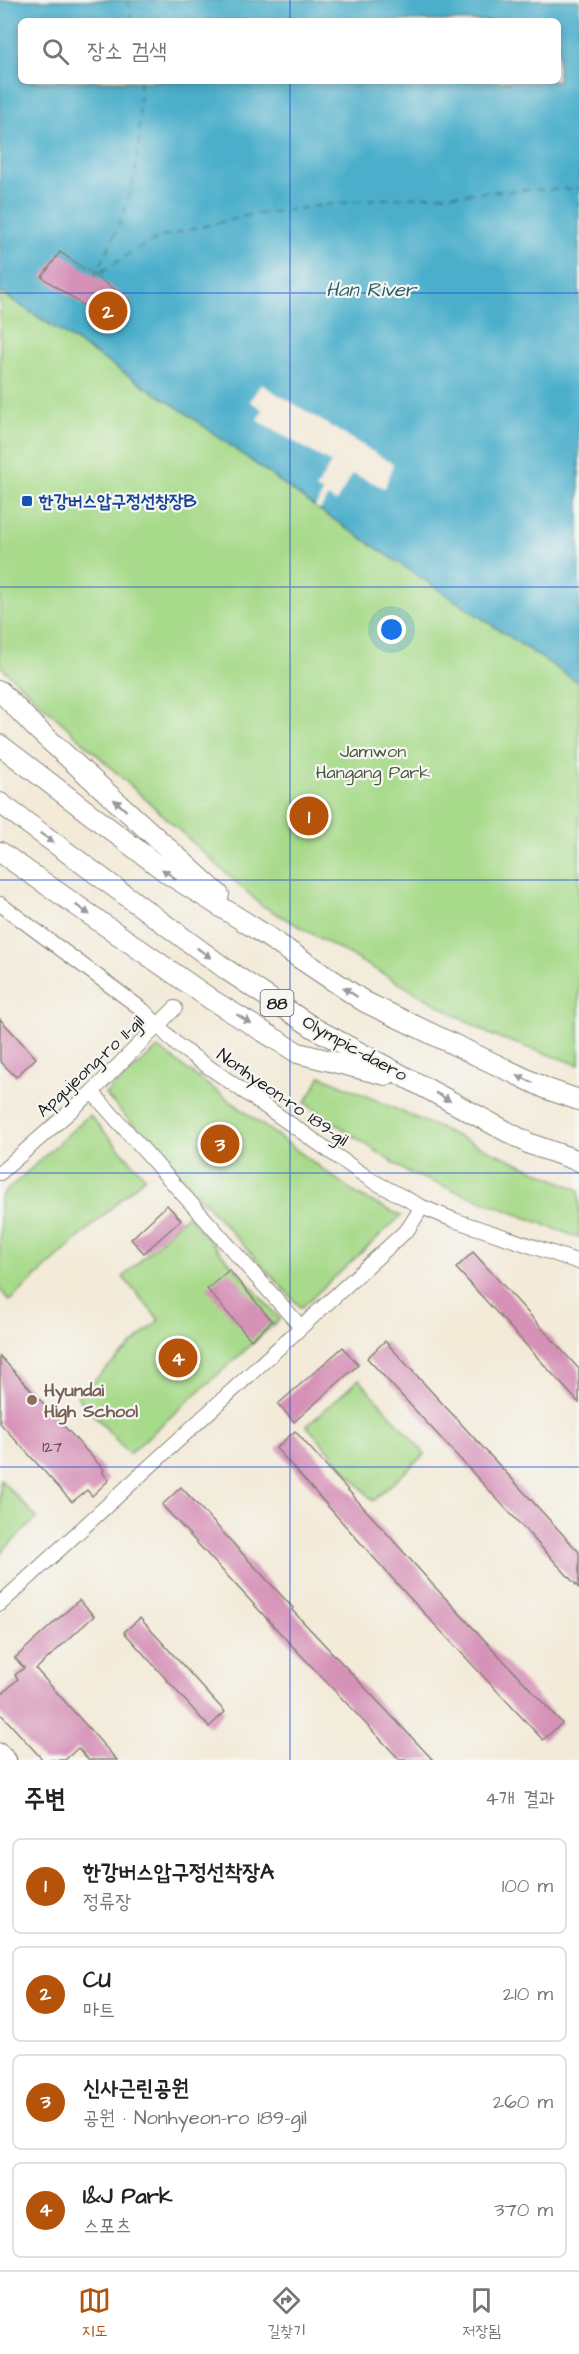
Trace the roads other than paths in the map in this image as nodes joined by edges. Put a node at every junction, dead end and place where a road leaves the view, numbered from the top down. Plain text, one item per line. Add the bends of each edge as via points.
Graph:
1 (0, 691) edge
2 (0, 745) edge
3 (0, 803) edge
4 (0, 852) edge
5 (0, 904) edge
6 (256, 929) junction
7 (175, 1008) dead end
8 (157, 1027) junction
9 (417, 1083) junction
10 (92, 1092) junction
11 (579, 1100) edge
12 (579, 1161) edge
13 (0, 1173) edge
14 (422, 1207) junction
15 (579, 1262) edge
16 (302, 1327) junction
17 (0, 1604) edge
18 (0, 1752) edge
19 (8, 1760) edge

6 -> 1 highway
6 -> 2 highway via 170,875
3 -> 9 highway, Olympic-daero / 88 via 237,977 314,1028
4 -> 9 highway via 212,1000 298,1053
5 - 8 street, Nonhyeon-ro 189-gil via 143,1010
11 -> 6 highway via 547,1089 364,1002
7 - 8 street, Apgujeong-ro 11-gil
8 - 10 street, Apgujeong-ro 11-gil
8 - 14 street, Nonhyeon-ro 189-gil via 177,1045 371,1180
9 -> 12 highway, Olympic-daero / 88 via 530,1144
10 - 13 street, Apgujeong-ro 11-gil
10 - 16 street
14 - 15 street, Nonhyeon-ro 189-gil
14 - 16 street via 408,1229
16 - 17 street
18 - 19 main road

